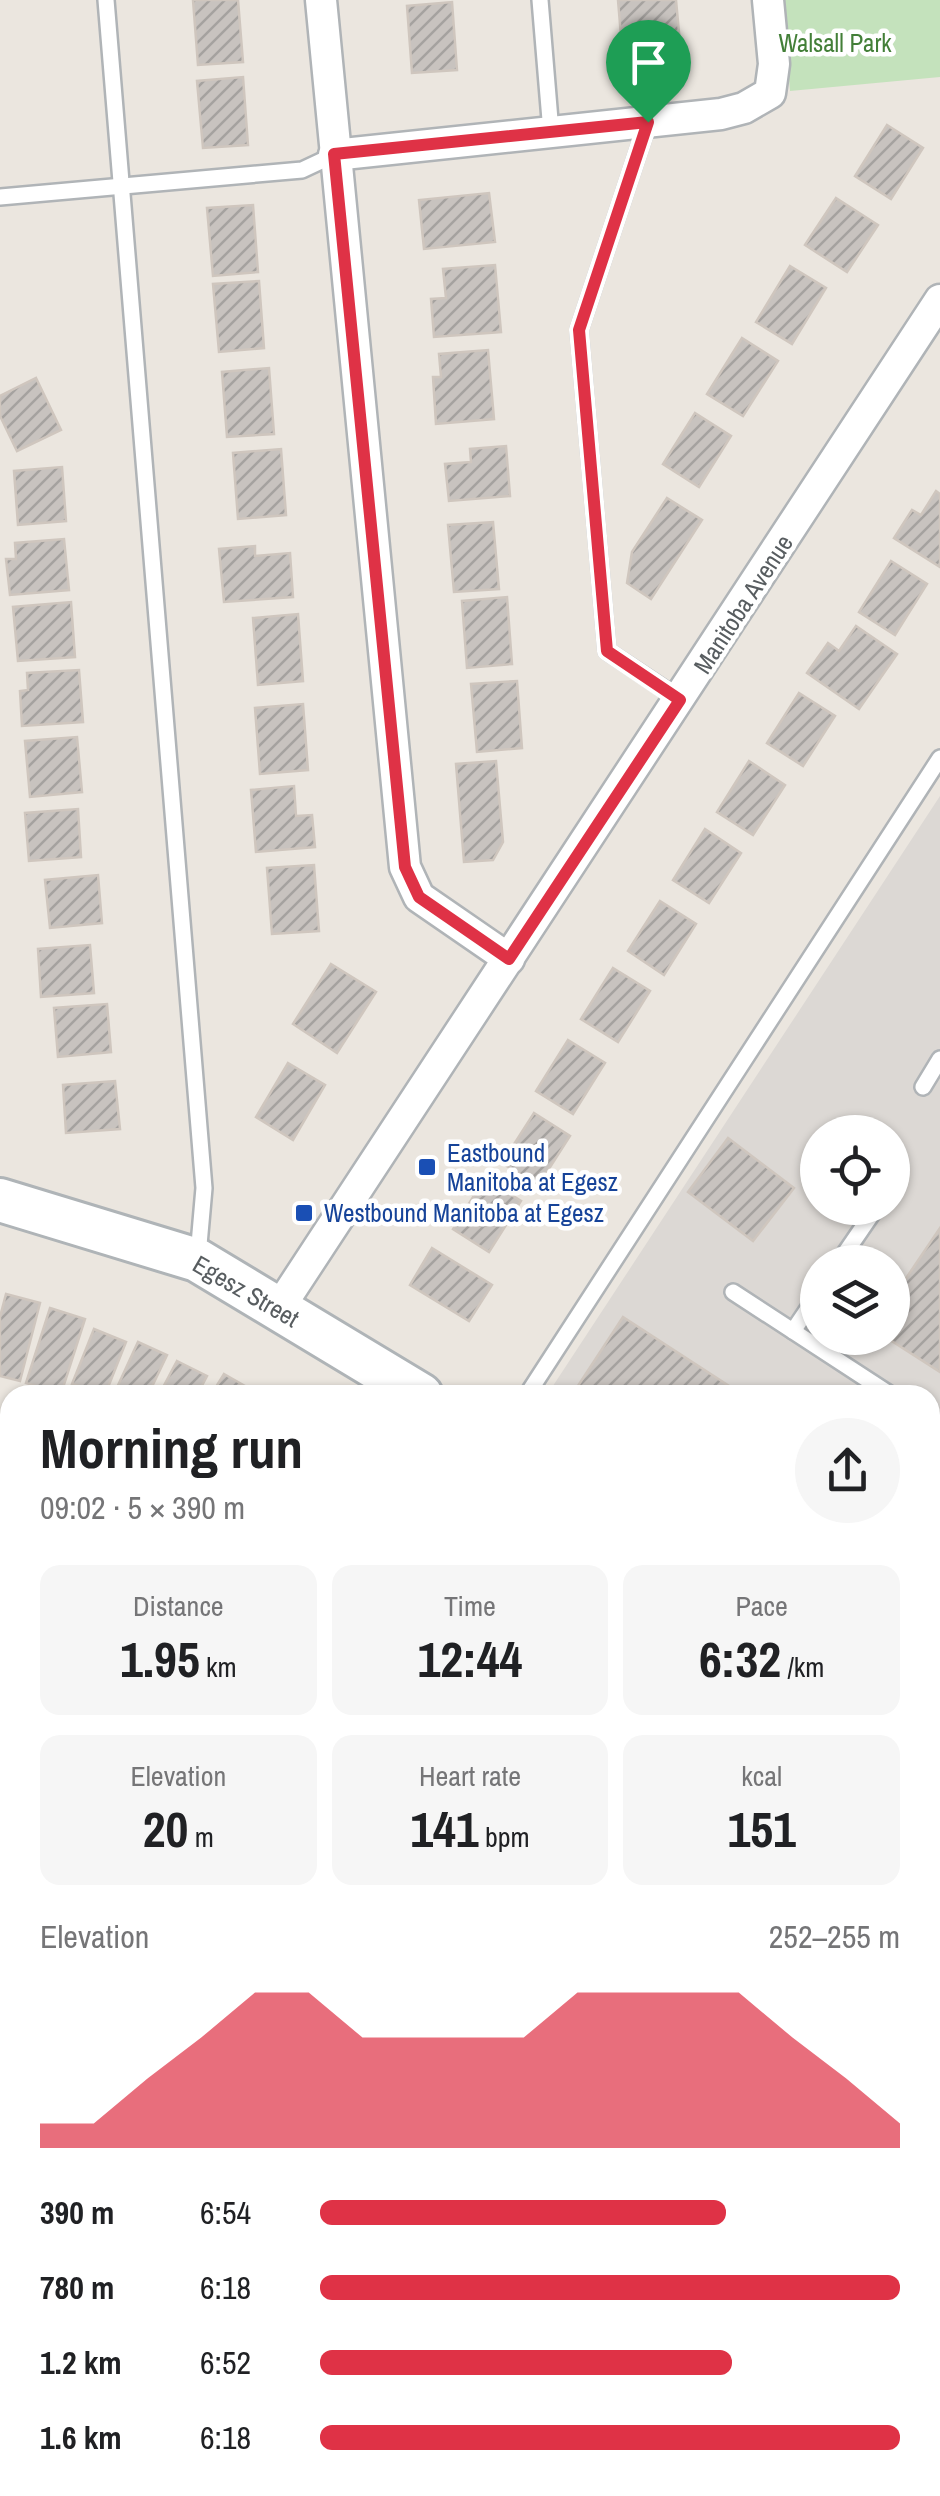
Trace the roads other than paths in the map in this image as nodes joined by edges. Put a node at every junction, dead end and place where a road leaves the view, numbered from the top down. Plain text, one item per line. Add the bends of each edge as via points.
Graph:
1 (106, 0) edge
2 (322, 0) edge
3 (540, 0) edge
4 (768, 0) edge
5 (648, 122) junction
6 (551, 132) junction
7 (334, 154) junction
8 (123, 186) junction
9 (0, 196) edge
10 (940, 300) edge
11 (680, 700) junction
12 (940, 758) edge
13 (509, 959) junction
14 (940, 1059) edge
15 (923, 1087) dead end
16 (0, 1200) edge
17 (197, 1260) junction
18 (733, 1292) dead end
19 (279, 1308) junction
20 (800, 1321) edge
21 (793, 1331) junction
22 (405, 1385) edge
23 (534, 1385) edge
24 (876, 1385) edge

1 - 8 lane
2 - 7 street
3 - 6 lane
4 - 5 street via 770,93 744,108
5 - 6 street
5 - 11 lane via 579,330 607,651
6 - 7 street
7 - 8 lane via 302,170
7 - 13 street via 405,867 419,897
8 - 9 lane
8 - 17 lane via 204,1188
10 - 11 street, Manitoba Avenue
11 - 13 street, Manitoba Avenue
12 - 23 lane
13 - 19 street, Manitoba Avenue
14 - 15 lane
16 - 17 street, Egesz Street
17 - 19 street, Egesz Street
18 - 21 lane
19 - 22 street, Egesz Street
20 - 21 lane
21 - 24 lane

